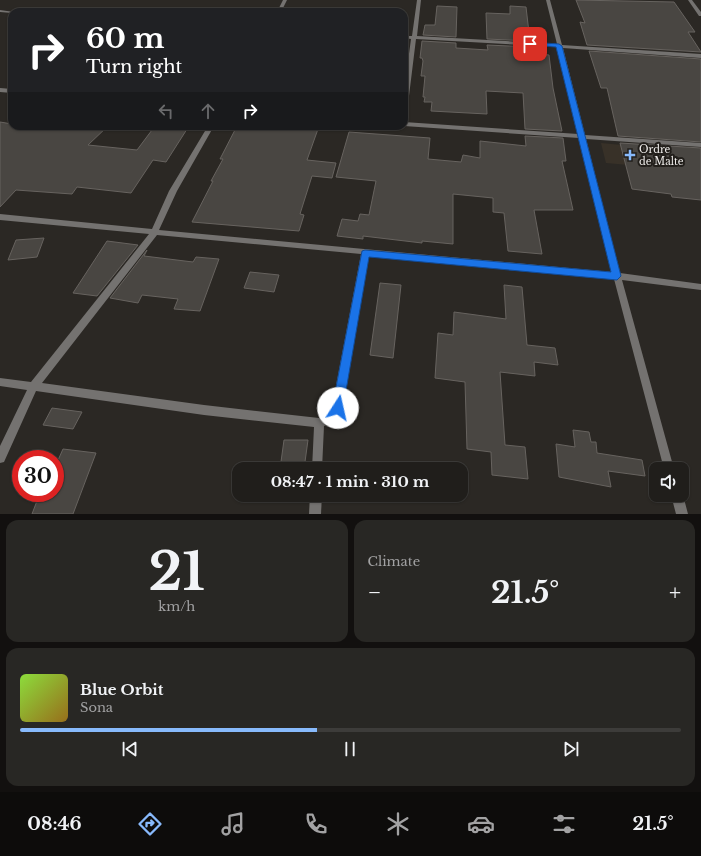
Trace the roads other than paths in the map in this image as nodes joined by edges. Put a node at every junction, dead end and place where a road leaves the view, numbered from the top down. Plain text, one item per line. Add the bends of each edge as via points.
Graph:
1 (419, 0) edge
2 (548, 0) edge
3 (690, 0) edge
4 (701, 16) edge
5 (408, 37) edge
6 (415, 38) junction
7 (559, 46) junction
8 (701, 56) edge
9 (408, 85) edge
10 (408, 124) edge
11 (209, 130) edge
12 (582, 137) junction
13 (701, 145) edge
14 (0, 217) edge
15 (154, 233) junction
16 (365, 253) junction
17 (617, 276) junction
18 (701, 287) edge
19 (0, 382) edge
20 (33, 387) junction
21 (319, 423) junction
22 (0, 458) edge
23 (317, 462) edge
24 (667, 462) edge
25 (316, 502) edge
26 (678, 502) edge
27 (315, 514) edge
28 (682, 514) edge

1 - 6 street
2 - 7 street
3 - 4 street
5 - 6 street
6 - 7 street
6 - 9 street
7 - 8 street
7 - 12 street
10 - 12 street
11 - 15 street via 173,191
12 - 13 street
12 - 17 street
14 - 15 street
15 - 16 street
15 - 20 street
16 - 17 street
16 - 21 street via 338,408 332,418
17 - 18 street
17 - 24 street
19 - 20 street
20 - 21 street
20 - 22 street
21 - 23 street
25 - 27 street
26 - 28 street

